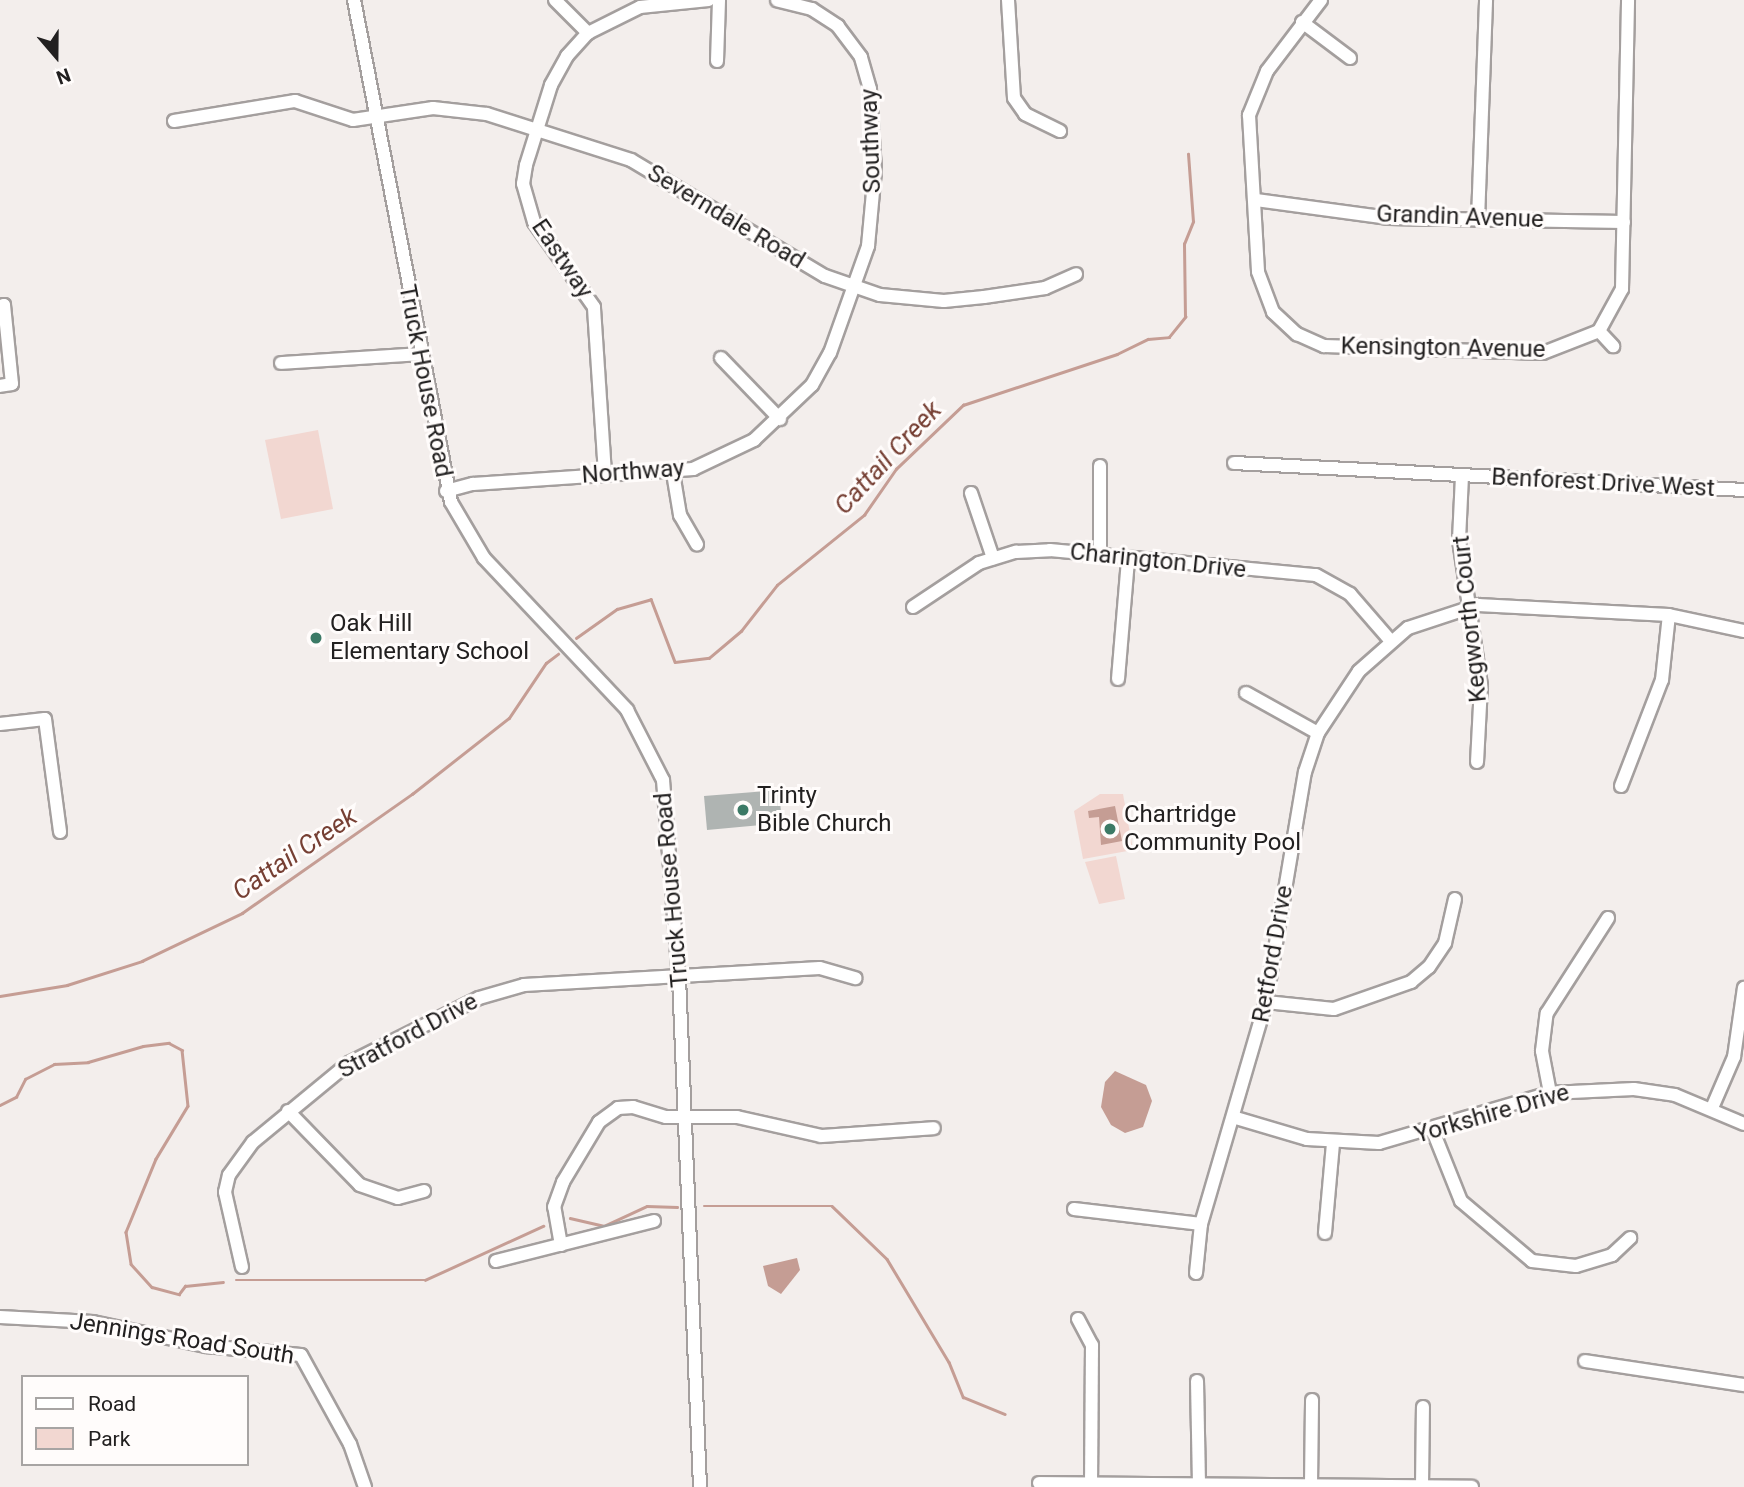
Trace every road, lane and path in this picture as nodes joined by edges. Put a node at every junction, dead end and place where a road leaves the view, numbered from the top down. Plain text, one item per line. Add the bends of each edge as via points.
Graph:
1 (354, 0) edge
2 (555, 0) edge
3 (709, 0) edge
4 (719, 0) edge
5 (777, 0) edge
6 (1008, 0) edge
7 (1321, 0) edge
8 (1486, 0) edge
9 (1628, 0) edge
10 (1302, 22) junction
11 (588, 33) junction
12 (1349, 58) dead end
13 (717, 61) dead end
14 (376, 119) junction
15 (174, 121) dead end
16 (537, 129) junction
17 (1060, 131) dead end
18 (1256, 200) junction
19 (1478, 220) junction
20 (1624, 222) junction
21 (1076, 274) dead end
22 (854, 287) junction
23 (0, 306) edge
24 (1599, 331) junction
25 (1613, 346) dead end
26 (420, 354) junction
27 (722, 358) dead end
28 (281, 363) dead end
29 (0, 386) edge
30 (780, 419) junction
31 (1234, 463) dead end
32 (1100, 466) dead end
33 (673, 473) junction
34 (606, 474) junction
35 (1462, 476) junction
36 (1744, 490) edge
37 (446, 491) junction
38 (971, 493) dead end
39 (697, 545) dead end
40 (1100, 556) junction
41 (993, 558) junction
42 (1128, 559) junction
43 (1468, 606) junction
44 (913, 607) dead end
45 (1670, 615) junction
46 (1744, 631) edge
47 (1390, 640) junction
48 (1118, 679) dead end
49 (1246, 693) dead end
50 (0, 724) edge
51 (1318, 733) junction
52 (1477, 762) dead end
53 (1621, 786) dead end
54 (60, 832) dead end
55 (1455, 900) dead end
56 (1608, 918) dead end
57 (679, 977) junction
58 (856, 978) dead end
59 (1744, 988) edge
60 (1266, 1002) junction
61 (1550, 1094) junction
62 (1712, 1108) junction
63 (288, 1111) junction
64 (687, 1118) junction
65 (1236, 1118) junction
66 (1744, 1124) edge
67 (934, 1128) dead end
68 (1433, 1131) junction
69 (1333, 1143) junction
70 (424, 1191) dead end
71 (1074, 1209) dead end
72 (654, 1221) dead end
73 (1201, 1224) junction
74 (1325, 1233) dead end
75 (1630, 1238) dead end
76 (561, 1245) junction
77 (496, 1261) dead end
78 (243, 1267) dead end
79 (1196, 1273) dead end
80 (0, 1317) edge
81 (1078, 1319) dead end
82 (1585, 1362) dead end
83 (1197, 1381) dead end
84 (1744, 1385) edge
85 (1312, 1400) dead end
86 (1423, 1407) dead end
87 (1091, 1482) junction
88 (1039, 1483) dead end
89 (1199, 1483) junction
90 (1311, 1485) junction
91 (1422, 1486) edge
92 (365, 1487) edge
93 (700, 1487) edge
94 (1472, 1487) edge

1 - 14 street, Truck House Road
2 - 11 street
3 - 11 street via 640,7
4 - 13 street
5 - 22 street, Southway via 812,9 838,26 868,76 874,202 868,246
6 - 17 street via 1014,98 1025,114
7 - 10 street
8 - 19 street
9 - 20 street
10 - 12 street
10 - 18 street via 1252,103
11 - 16 street via 558,71
14 - 15 street, Severndale Road via 345,120 295,101
14 - 16 street, Severndale Road via 454,108
14 - 26 street, Truck House Road
16 - 22 street, Severndale Road via 631,160 825,276
16 - 34 street, Eastway via 525,191 542,238 594,307
18 - 19 street, Grandin Avenue via 1393,219
18 - 24 street, Kensington Avenue via 1256,262 1264,296 1284,324 1325,346 1543,353
19 - 20 street, Grandin Avenue
20 - 24 street via 1622,289
21 - 22 street, Severndale Road via 1045,288 944,301
22 - 30 street, Northway via 821,370
23 - 29 street via 4,305 12,384
24 - 25 street
26 - 28 street
26 - 37 street, Truck House Road
27 - 30 street
30 - 33 street, Northway via 734,454
31 - 35 street, Benforest Drive West
32 - 40 street
33 - 34 street, Northway
33 - 39 street via 680,514
34 - 37 street, Northway via 473,484
35 - 36 street, Benforest Drive West
35 - 43 street, Kegworth Court via 1459,540
37 - 57 street, Truck House Road via 468,538 627,710 658,764 666,799
38 - 41 street
40 - 41 street, Charington Drive via 1033,550
40 - 42 street, Charington Drive
41 - 44 street, Charington Drive
42 - 47 street, Charington Drive via 1316,575 1350,594
42 - 48 street
43 - 45 street, Retford Drive
43 - 47 street, Retford Drive via 1429,618
43 - 52 street, Kegworth Court via 1480,686
45 - 46 street, Retford Drive
45 - 53 street via 1662,680
47 - 51 street, Retford Drive via 1359,671
49 - 51 street
50 - 54 street via 45,719
51 - 60 street, Retford Drive via 1301,792
55 - 60 street via 1444,943 1429,967 1411,982 1334,1010
56 - 61 street via 1547,1013 1542,1051
57 - 58 street, Stratford Drive via 820,968
57 - 63 street, Stratford Drive via 524,985 479,998 349,1063
57 - 64 street, Truck House Road
59 - 62 street via 1734,1057
60 - 65 street, Retford Drive
61 - 62 street, Yorkshire Drive via 1655,1090
61 - 68 street, Yorkshire Drive
62 - 66 street, Yorkshire Drive
63 - 70 street via 360,1185 398,1198
63 - 78 street, Stratford Drive via 253,1142 229,1175 225,1210
64 - 67 street via 737,1117 821,1136
64 - 76 street via 626,1106 604,1116 558,1194 554,1217
64 - 93 street, Truck House Road
65 - 69 street, Yorkshire Drive
65 - 73 street, Retford Drive
68 - 69 street, Yorkshire Drive via 1379,1143
68 - 75 street via 1461,1201 1532,1261 1576,1266 1612,1255
69 - 74 street
71 - 73 street
72 - 76 street
73 - 79 street, Retford Drive
76 - 77 street
80 - 92 street, Jennings Road South via 93,1322 206,1346 302,1355 350,1444
81 - 87 street via 1092,1345
82 - 84 street
83 - 89 street
85 - 90 street
86 - 91 street
87 - 88 street
87 - 89 street
89 - 90 street
90 - 91 street
91 - 94 street

